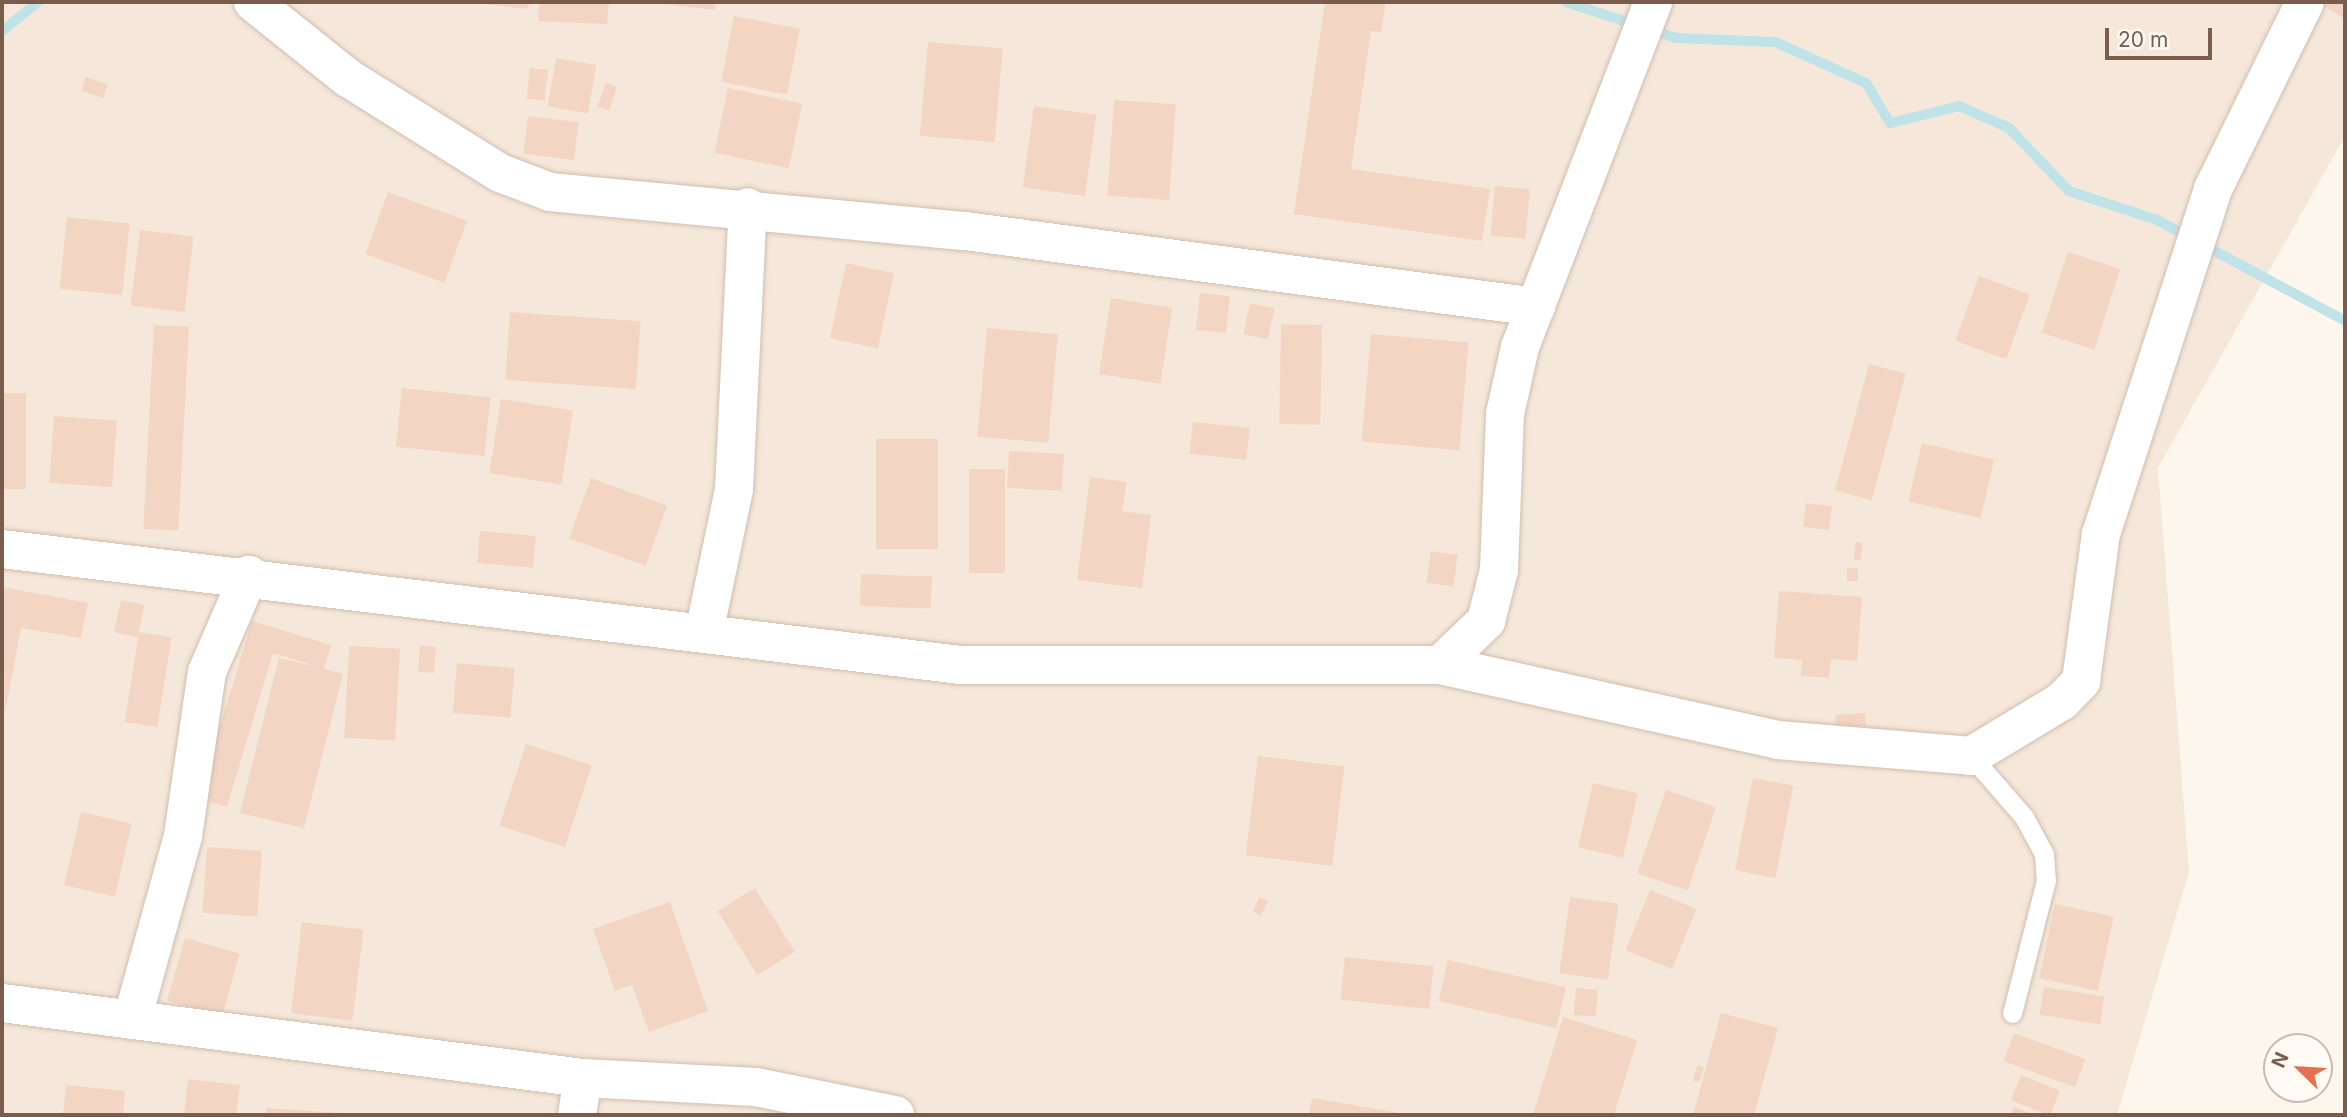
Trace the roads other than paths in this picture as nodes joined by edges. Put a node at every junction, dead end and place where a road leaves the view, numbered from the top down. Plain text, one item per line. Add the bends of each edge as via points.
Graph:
1 (253, 2) edge
2 (1653, 2) edge
3 (2305, 2) edge
4 (748, 206) junction
5 (1536, 307) junction
6 (2, 549) edge
7 (249, 575) junction
8 (704, 633) junction
9 (1440, 665) junction
10 (1971, 755) junction
11 (2, 1003) edge
12 (2011, 1013) dead end
13 (132, 1020) junction
14 (583, 1078) junction
15 (577, 1115) edge
16 (895, 1115) edge

1 - 4 street via 348,78 500,173 550,192
2 - 5 street
3 - 10 street via 2213,189 2101,534 2081,681 2062,701
4 - 5 street
4 - 8 street via 734,489
5 - 9 street via 1505,414 1499,570 1486,621
6 - 7 street
7 - 8 street
7 - 13 street via 207,672 183,836
8 - 9 street via 960,665
9 - 10 street via 1755,736
10 - 12 lane via 2024,817 2044,854 2046,880
11 - 13 street
13 - 14 street
14 - 15 street
14 - 16 street via 756,1087

